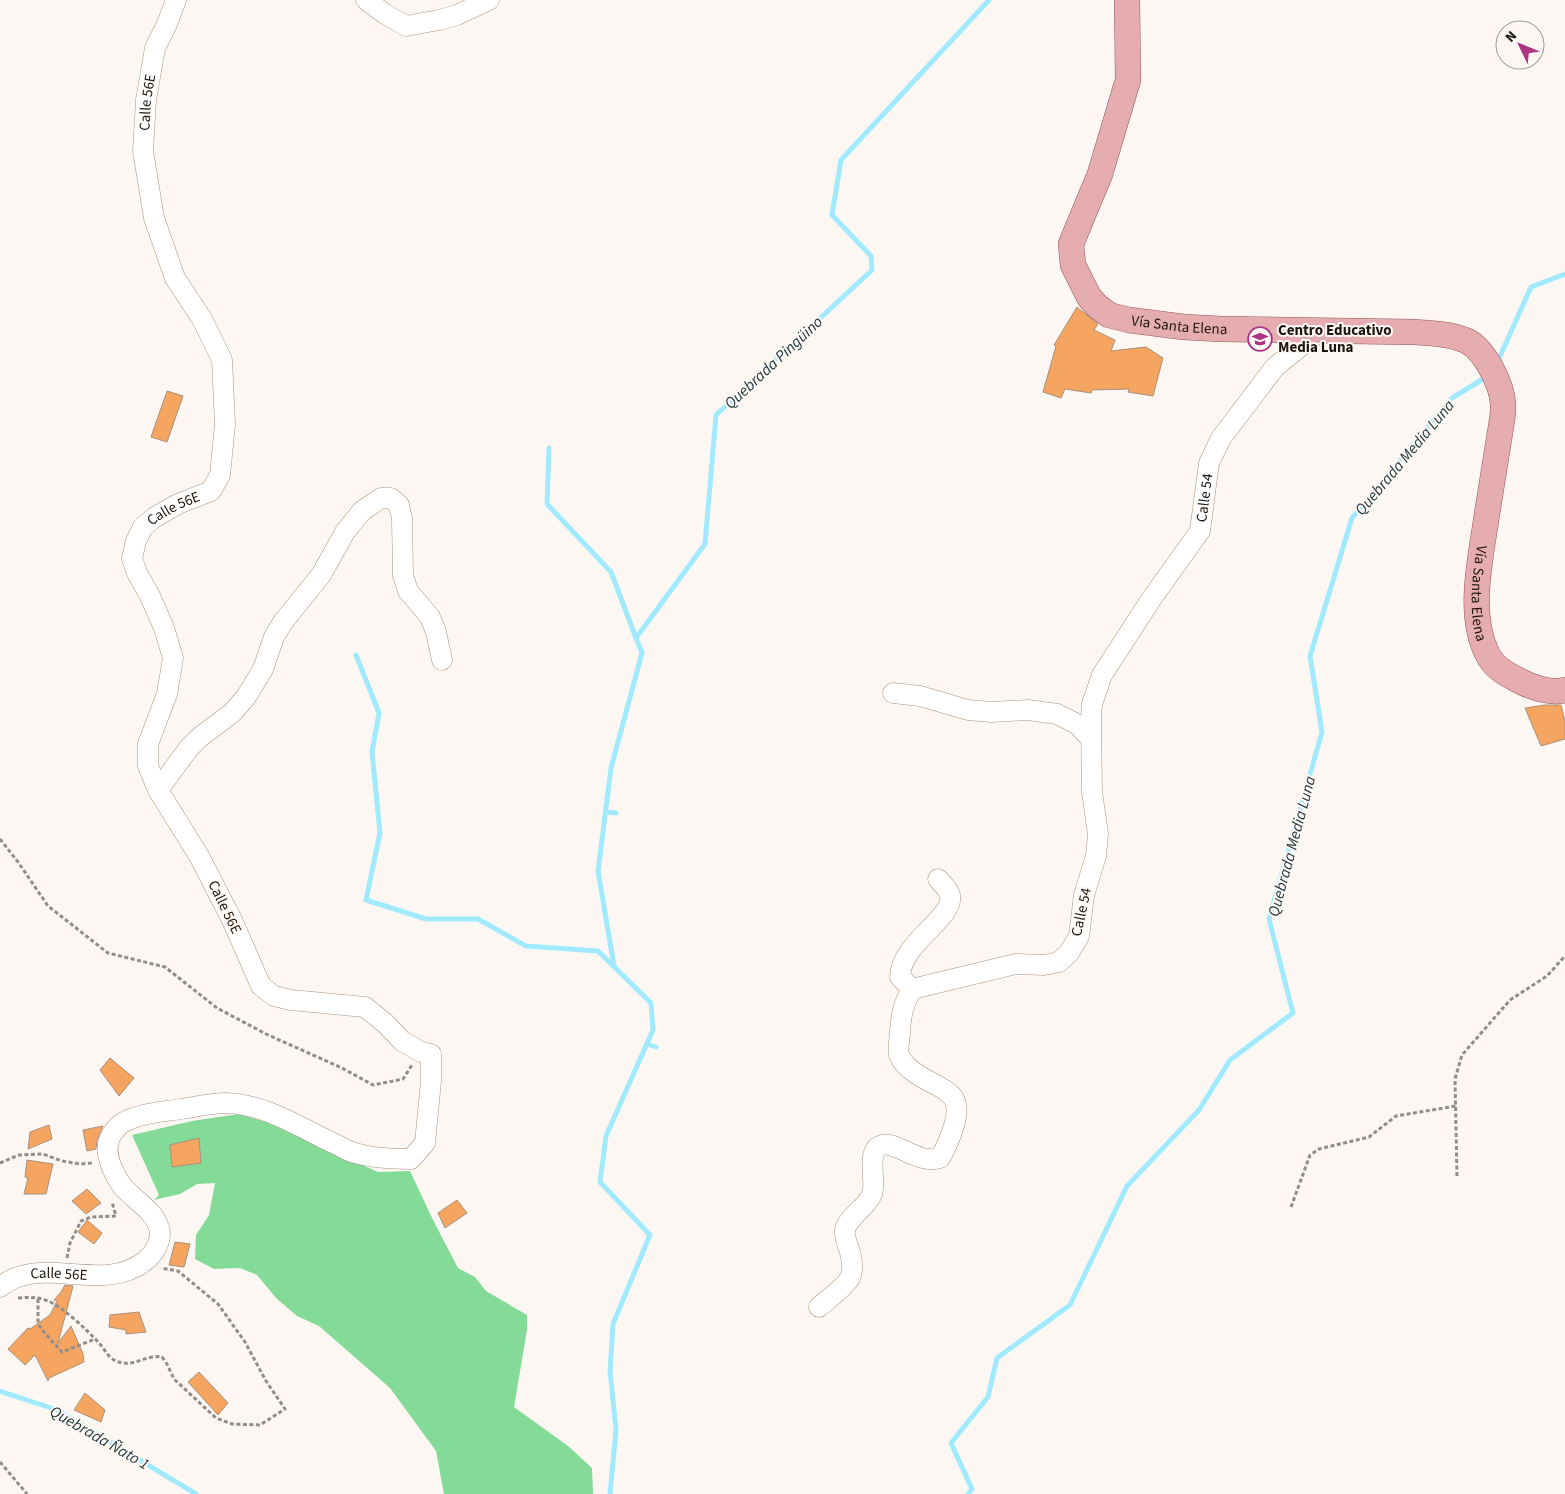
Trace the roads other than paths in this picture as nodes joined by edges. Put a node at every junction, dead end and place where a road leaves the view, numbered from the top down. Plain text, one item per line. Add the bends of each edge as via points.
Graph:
1 (176, 0) edge
2 (366, 0) edge
3 (489, 0) edge
4 (1127, 0) edge
5 (1322, 330) junction
6 (442, 660) dead end
7 (1565, 690) edge
8 (893, 693) dead end
9 (1091, 739) junction
10 (158, 790) junction
11 (938, 879) dead end
12 (912, 989) junction
13 (5, 1292) edge
14 (819, 1307) dead end

1 - 10 street, Calle 56E via 155,48 146,100 143,151 154,218 175,278 202,319 222,360 225,424 220,475 211,491 178,504 143,527 132,558 164,628 173,658 167,694 148,744 148,766
2 - 3 street via 406,26 457,15
4 - 5 main road, Vía Santa Elena via 1128,80 1100,174 1071,244 1080,282 1097,306 1109,315 1129,320 1221,329
5 - 7 main road, Vía Santa Elena via 1441,334 1467,341 1486,360 1500,388 1503,403 1480,563 1479,630 1487,654 1500,671 1528,686 1558,692
5 - 9 street, Calle 54 via 1275,367 1221,438 1209,464 1200,531 1102,675 1092,704
6 - 10 street via 430,617 408,591 403,575 399,505 391,498 381,498 362,511 345,532 321,575 283,622 263,669 246,697 232,713 189,748
8 - 9 street via 920,696 968,710 1028,710 1057,714 1077,724
9 - 12 street, Calle 54 via 1092,792 1098,834 1096,856 1084,895 1079,936 1069,953 1060,962 1016,964
10 - 13 street, Calle 56E via 203,864 261,986 274,996 291,1000 365,1007 402,1041 431,1054 425,1143 412,1159 355,1153 261,1108 225,1103 142,1115 121,1123 110,1136 106,1149 121,1184 157,1221 160,1230 158,1243 151,1255 133,1268 118,1273 43,1272 17,1276
11 - 12 street via 950,893 950,903 945,913 905,956 900,977
12 - 14 street via 901,1012 898,1054 906,1066 953,1096 956,1116 952,1130 940,1158 933,1160 890,1145 877,1147 872,1156 872,1194 844,1232 853,1262 850,1278

